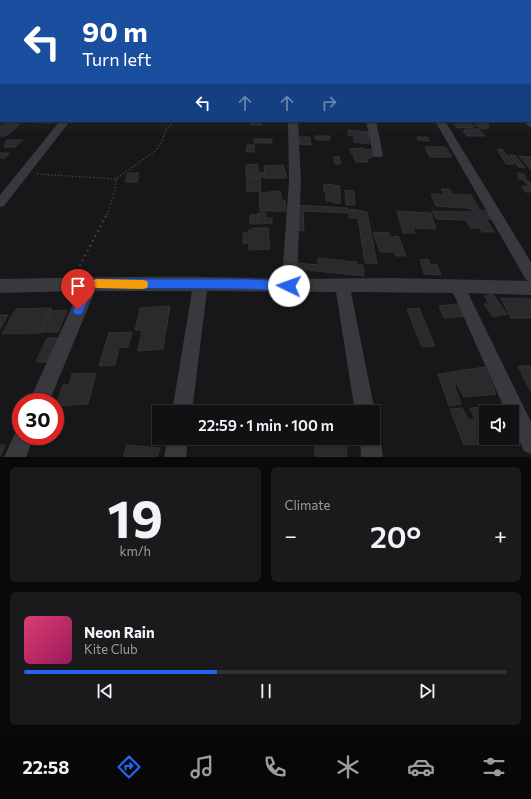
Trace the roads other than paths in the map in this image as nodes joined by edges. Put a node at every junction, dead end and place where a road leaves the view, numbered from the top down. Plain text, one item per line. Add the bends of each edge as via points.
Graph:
1 (64, 122) edge
2 (293, 122) edge
3 (371, 122) edge
4 (441, 122) edge
5 (378, 156) dead end
6 (0, 203) edge
7 (531, 275) edge
8 (90, 284) junction
9 (200, 285) junction
10 (342, 285) junction
11 (0, 286) edge
12 (289, 286) junction
13 (458, 286) junction
14 (531, 288) edge
15 (43, 393) edge
16 (183, 405) edge
17 (364, 405) edge
18 (531, 444) edge
19 (20, 445) edge
20 (177, 445) edge
21 (371, 445) edge
22 (15, 457) edge
23 (175, 457) edge
24 (372, 457) edge

1 - 6 street
2 - 12 street via 294,181
3 - 5 street
4 - 7 street
8 - 9 street
8 - 11 street
8 - 15 street
9 - 12 street
9 - 16 street
10 - 12 street
10 - 13 street
10 - 17 street
13 - 14 street
13 - 18 street
19 - 22 street
20 - 23 street
21 - 24 street

